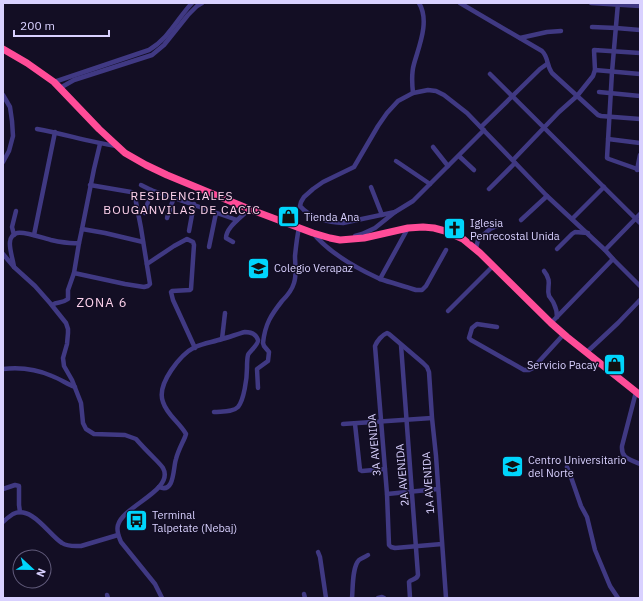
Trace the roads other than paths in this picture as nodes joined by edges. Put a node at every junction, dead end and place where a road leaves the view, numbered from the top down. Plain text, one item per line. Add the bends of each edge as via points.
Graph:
1 (192, 3) edge
2 (202, 3) edge
3 (419, 3) edge
4 (460, 3) edge
5 (591, 3) edge
6 (617, 4) edge
7 (640, 6) edge
8 (592, 27) dead end
9 (616, 28) junction
10 (640, 30) edge
11 (560, 31) dead end
12 (520, 38) junction
13 (3, 49) edge
14 (614, 50) junction
15 (640, 53) edge
16 (547, 64) junction
17 (594, 70) junction
18 (612, 72) junction
19 (490, 74) dead end
20 (640, 74) edge
21 (54, 82) junction
22 (60, 88) junction
23 (599, 92) dead end
24 (413, 93) junction
25 (611, 93) junction
26 (3, 95) edge
27 (512, 95) junction
28 (577, 96) junction
29 (640, 96) edge
30 (610, 116) junction
31 (640, 119) edge
32 (544, 127) junction
33 (482, 128) junction
34 (37, 129) dead end
35 (55, 132) junction
36 (608, 139) junction
37 (640, 143) edge
38 (100, 144) junction
39 (118, 147) junction
40 (433, 147) dead end
41 (640, 155) edge
42 (459, 156) junction
43 (396, 161) dead end
44 (3, 162) edge
45 (514, 162) junction
46 (448, 166) junction
47 (474, 170) dead end
48 (639, 170) edge
49 (430, 184) junction
50 (90, 185) junction
51 (141, 185) dead end
52 (371, 187) dead end
53 (604, 187) junction
54 (489, 189) dead end
55 (151, 190) junction
56 (547, 196) junction
57 (174, 197) junction
58 (194, 204) junction
59 (249, 209) junction
60 (16, 211) dead end
61 (395, 212) junction
62 (145, 213) dead end
63 (216, 213) junction
64 (640, 214) edge
65 (382, 215) junction
66 (167, 218) dead end
67 (572, 219) junction
68 (636, 219) junction
69 (237, 220) junction
70 (521, 220) dead end
71 (640, 223) edge
72 (497, 226) dead end
73 (300, 228) junction
74 (408, 228) junction
75 (82, 229) junction
76 (188, 231) dead end
77 (313, 233) junction
78 (588, 233) junction
79 (14, 235) junction
80 (34, 235) junction
81 (347, 239) junction
82 (143, 242) junction
83 (233, 242) dead end
84 (78, 243) junction
85 (209, 247) dead end
86 (476, 248) junction
87 (557, 249) dead end
88 (446, 250) dead end
89 (605, 250) junction
90 (3, 254) edge
91 (613, 259) junction
92 (147, 264) junction
93 (493, 266) junction
94 (14, 267) junction
95 (544, 271) dead end
96 (74, 273) junction
97 (380, 279) junction
98 (639, 284) edge
99 (640, 300) edge
100 (52, 305) junction
101 (448, 311) dead end
102 (225, 313) dead end
103 (557, 317) junction
104 (552, 323) junction
105 (497, 328) dead end
106 (564, 334) junction
107 (222, 339) junction
108 (401, 345) junction
109 (195, 348) junction
110 (587, 352) junction
111 (3, 369) edge
112 (75, 387) junction
113 (258, 388) dead end
114 (638, 394) edge
115 (214, 412) dead end
116 (432, 418) junction
117 (406, 419) junction
118 (381, 422) junction
119 (343, 424) dead end
120 (355, 424) junction
121 (640, 464) edge
122 (566, 467) dead end
123 (385, 468) junction
124 (159, 487) junction
125 (3, 489) edge
126 (438, 489) junction
127 (412, 492) junction
128 (387, 494) junction
129 (20, 512) junction
130 (3, 522) edge
131 (118, 534) junction
132 (442, 544) junction
133 (416, 546) junction
134 (318, 552) dead end
135 (368, 555) dead end
136 (614, 596) edge
137 (162, 598) edge
138 (326, 598) edge
139 (352, 598) edge
140 (378, 598) edge
141 (384, 598) edge
142 (410, 598) edge
143 (446, 598) edge
144 (618, 598) edge

1 - 21 street via 168,34 150,50
2 - 22 street via 152,55 74,80
3 - 24 street via 424,18 413,66
4 - 12 street
5 - 6 street
6 - 7 street
6 - 9 street
8 - 9 street
9 - 10 street
9 - 14 street
11 - 12 street
12 - 16 street via 542,51 547,58
13 - 21 highway
14 - 15 street
14 - 17 street via 594,50
14 - 18 street
16 - 27 street
16 - 28 street via 552,73
17 - 18 street
17 - 28 street via 593,76
18 - 20 street
18 - 25 street
19 - 27 street
21 - 22 highway
22 - 39 highway
23 - 25 street
24 - 33 street via 436,91 467,113
24 - 65 street via 398,101 387,114 354,166 323,182 304,196 300,206 320,219 336,223
25 - 29 street
25 - 30 street
26 - 44 street via 10,107 13,136
27 - 32 street
27 - 33 street
28 - 30 street via 598,115
28 - 32 street
30 - 31 street
30 - 36 street
32 - 45 street
32 - 53 street
33 - 42 street
33 - 45 street
34 - 35 street
35 - 38 street
35 - 80 street
36 - 37 street
36 - 48 street via 607,158
38 - 39 street
38 - 50 street
39 - 59 highway via 146,165
40 - 46 street
41 - 48 street
42 - 46 street
42 - 47 street
43 - 49 street
45 - 54 street
45 - 56 street
46 - 49 street
49 - 61 street via 413,201
50 - 75 street
50 - 82 street via 133,193
51 - 55 street
52 - 65 street
53 - 67 street
53 - 68 street
55 - 57 street
55 - 62 street
56 - 67 street
56 - 70 street
57 - 58 street
57 - 66 street
58 - 63 street
58 - 76 street
59 - 69 street
59 - 73 highway
60 - 79 street via 12,228
61 - 65 street
61 - 81 street via 375,228
63 - 69 street
63 - 85 street
64 - 68 street
67 - 78 street
68 - 71 street
68 - 89 street
69 - 83 street via 225,237
72 - 86 street via 478,240
73 - 77 highway
73 - 113 street via 296,242 296,276 290,293 269,320 263,342 269,352 268,360 257,369
74 - 81 highway via 364,238
74 - 86 highway via 423,227 445,231
74 - 97 street
75 - 82 street
75 - 84 street
77 - 81 highway via 340,240
77 - 97 street via 326,247
78 - 87 street via 575,232
78 - 89 street
79 - 80 street
79 - 94 street via 10,240
80 - 84 street via 70,244
82 - 92 street
84 - 96 street
86 - 93 highway
88 - 97 street via 422,290
89 - 91 street
90 - 94 street
91 - 98 street
91 - 103 street
92 - 96 street via 150,284 144,287
92 - 109 street via 187,239 193,242 191,289 171,292
93 - 101 street
93 - 104 highway
94 - 100 street
95 - 103 street
96 - 100 street via 68,290 68,299
99 - 110 street
100 - 112 street via 68,329 64,366
102 - 107 street
103 - 104 street
104 - 106 highway
105 - 106 street via 477,324 472,328 469,338 524,370 533,368
106 - 110 highway
107 - 109 street
107 - 115 street via 249,332 258,340 248,356 244,392 238,407
108 - 116 street, 1A AVENIDA via 428,367
108 - 117 street, 2A AVENIDA
108 - 118 street, 3A AVENIDA via 387,333 376,344
109 - 124 street via 179,361 167,376 162,388 162,400 167,412 186,434 175,461 172,481 165,488
110 - 114 highway
111 - 112 street via 29,368
112 - 124 street via 81,402 86,429 94,434 125,435 136,439 164,470 164,479
114 - 121 street via 622,451 624,456
116 - 117 street
116 - 126 street, 1A AVENIDA
117 - 118 street
117 - 127 street, 2A AVENIDA
118 - 120 street
118 - 123 street, 3A AVENIDA
119 - 120 street
120 - 123 street via 360,470
122 - 136 street via 587,517 595,550
123 - 128 street, 3A AVENIDA
124 - 131 street via 122,516
125 - 129 street via 19,486
126 - 127 street
126 - 132 street, 1A AVENIDA
127 - 128 street
127 - 133 street, 2A AVENIDA
128 - 133 street, 3A AVENIDA via 389,545 394,548
129 - 130 street
129 - 131 street via 38,520 63,544 69,546 81,546
131 - 137 street via 129,553 155,584
132 - 133 street
132 - 143 street, 1A AVENIDA
133 - 142 street, 2A AVENIDA via 418,575 409,582
134 - 138 street
135 - 139 street via 356,565
136 - 144 street
140 - 141 street

